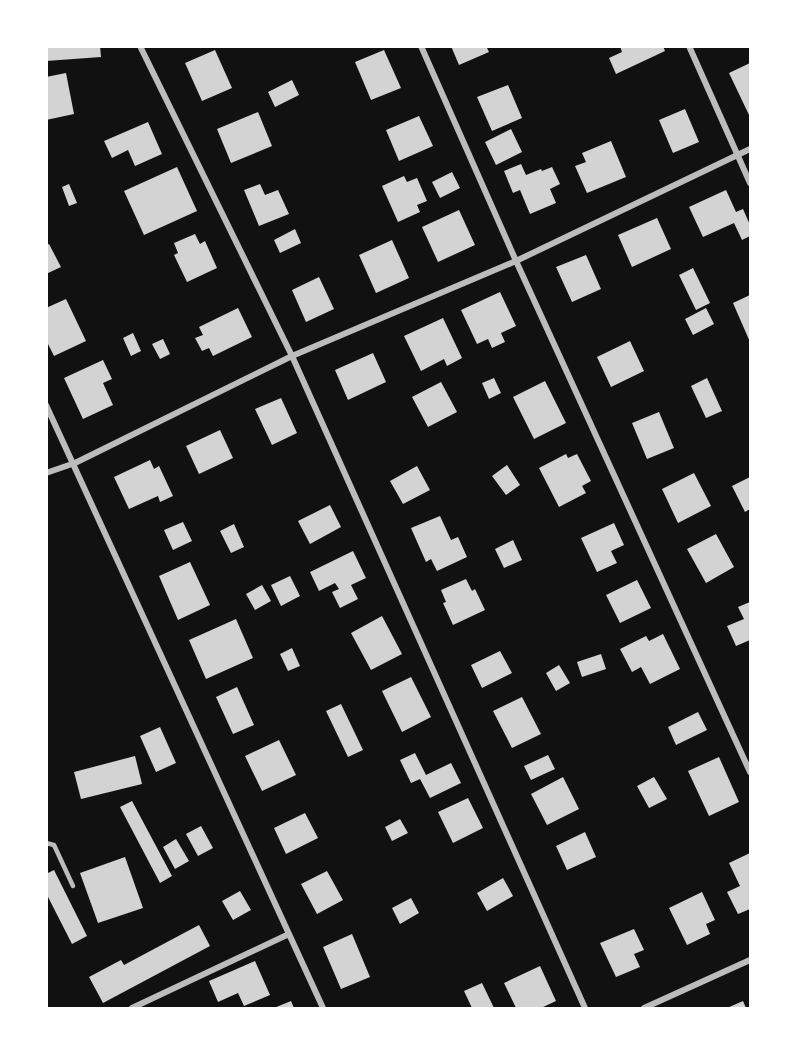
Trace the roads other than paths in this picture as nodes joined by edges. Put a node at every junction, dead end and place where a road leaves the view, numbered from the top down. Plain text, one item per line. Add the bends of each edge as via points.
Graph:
1 (140, 46) edge
2 (421, 46) edge
3 (689, 46) edge
4 (750, 149) edge
5 (737, 155) junction
6 (750, 183) edge
7 (516, 261) junction
8 (292, 356) junction
9 (46, 405) edge
10 (75, 464) junction
11 (46, 473) edge
12 (750, 772) edge
13 (46, 843) edge
14 (74, 886) dead end
15 (288, 934) junction
16 (750, 960) edge
17 (132, 1008) edge
18 (323, 1008) edge
19 (585, 1008) edge
20 (644, 1008) edge

1 - 8 street
2 - 7 street
3 - 5 street
4 - 5 street
5 - 6 street
5 - 7 street
7 - 8 street
7 - 12 street
8 - 10 street
8 - 19 street
9 - 10 street
10 - 11 street
10 - 15 street
13 - 14 lane via 54,845
15 - 17 street
15 - 18 street
16 - 20 street

